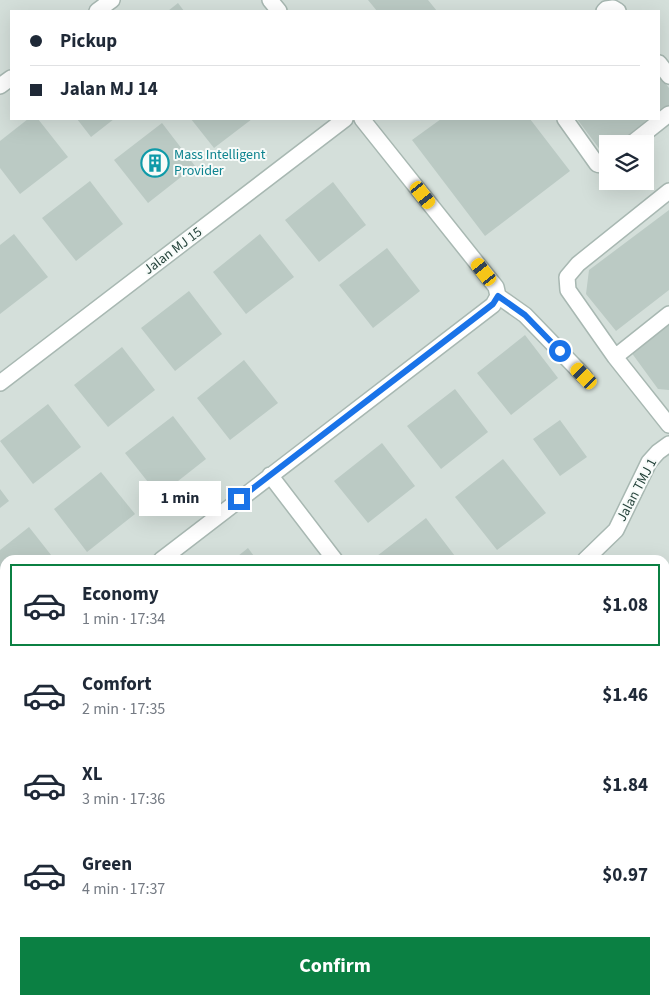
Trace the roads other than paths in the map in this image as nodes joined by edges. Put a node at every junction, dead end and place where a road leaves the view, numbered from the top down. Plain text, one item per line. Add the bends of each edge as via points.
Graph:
1 (112, 0) edge
2 (270, 0) edge
3 (98, 10) edge
4 (278, 10) edge
5 (660, 64) edge
6 (669, 76) edge
7 (669, 114) edge
8 (344, 120) edge
9 (363, 120) edge
10 (566, 120) edge
11 (642, 135) edge
12 (599, 166) edge
13 (669, 191) edge
14 (498, 296) junction
15 (669, 314) edge
16 (615, 356) junction
17 (584, 376) dead end
18 (0, 384) edge
19 (669, 426) edge
20 (669, 444) edge
21 (270, 475) junction
22 (167, 555) edge
23 (331, 555) edge
24 (590, 555) edge

1 - 3 street
2 - 4 street
5 - 6 street
7 - 11 street
8 - 18 street, Jalan MJ 15
9 - 14 street via 496,287
10 - 12 street
13 - 16 street via 578,264 568,276 568,290
14 - 17 street via 525,315
14 - 21 street via 493,304
15 - 16 street
16 - 19 street
20 - 24 street, Jalan TMJ 1 via 649,462 616,530
21 - 22 street
21 - 23 street

